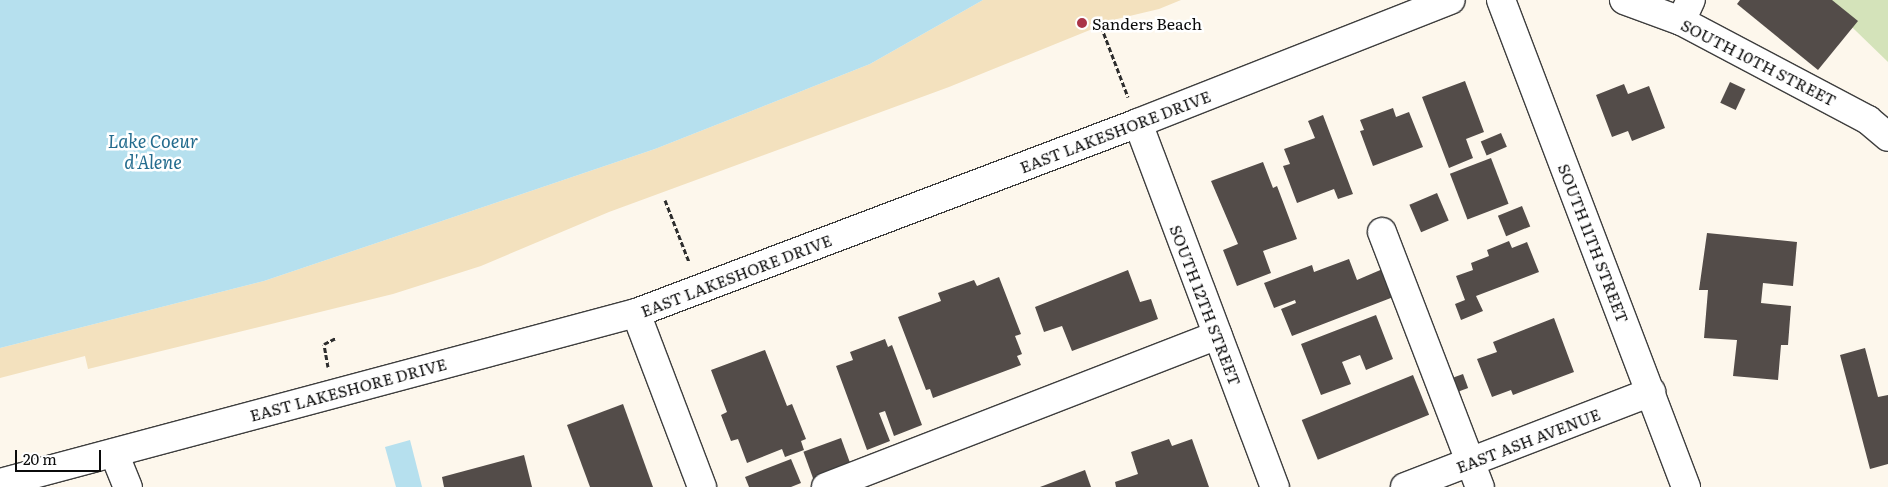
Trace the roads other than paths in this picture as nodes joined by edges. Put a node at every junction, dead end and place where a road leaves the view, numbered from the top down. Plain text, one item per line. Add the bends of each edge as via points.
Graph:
1 (1451, 0) edge
2 (1501, 0) edge
3 (1624, 0) edge
4 (1686, 11) edge
5 (1138, 123) junction
6 (1888, 137) edge
7 (1382, 232) dead end
8 (636, 313) junction
9 (1217, 335) junction
10 (1651, 392) junction
11 (114, 453) junction
12 (1475, 475) edge
13 (0, 483) edge
14 (128, 487) edge
15 (702, 487) edge
16 (826, 487) edge
17 (1275, 487) edge
18 (1405, 487) edge
19 (1686, 487) edge

1 - 5 street, EAST LAKESHORE DRIVE
2 - 10 street, SOUTH 11TH STREET
3 - 4 street, SOUTH 10TH STREET
4 - 6 street, SOUTH 10TH STREET via 1868,120
5 - 8 street, EAST LAKESHORE DRIVE
5 - 9 street, SOUTH 12TH STREET
7 - 12 street
8 - 11 street, EAST LAKESHORE DRIVE
8 - 15 street
9 - 16 street
9 - 17 street, SOUTH 12TH STREET
10 - 12 street, EAST ASH AVENUE
10 - 19 street, SOUTH 11TH STREET
11 - 13 street, EAST LAKESHORE DRIVE
11 - 14 street
12 - 18 street, EAST ASH AVENUE

